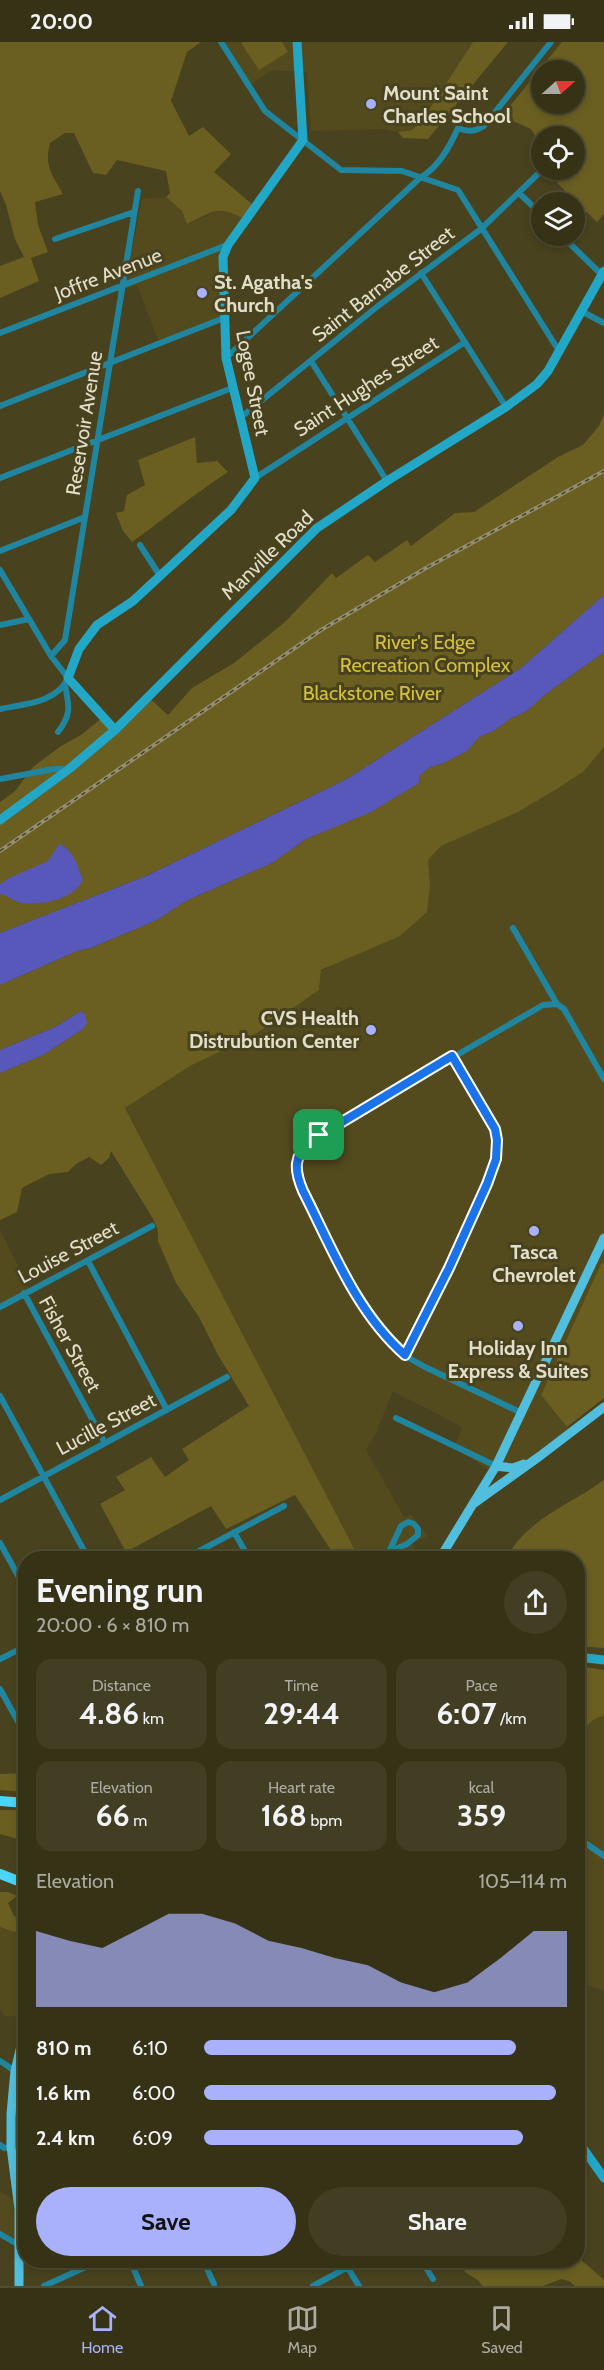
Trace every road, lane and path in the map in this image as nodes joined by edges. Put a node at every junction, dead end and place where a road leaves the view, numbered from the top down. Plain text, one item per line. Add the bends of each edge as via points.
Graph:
1 (221, 42) edge
2 (297, 42) edge
3 (551, 42) edge
4 (303, 140) junction
5 (421, 177) junction
6 (532, 180) edge
7 (138, 191) dead end
8 (519, 193) junction
9 (531, 204) edge
10 (134, 212) junction
11 (481, 229) junction
12 (55, 239) dead end
13 (228, 245) junction
14 (573, 246) edge
15 (421, 273) junction
16 (603, 273) edge
17 (122, 286) junction
18 (581, 311) junction
19 (224, 318) junction
20 (604, 323) edge
21 (0, 333) edge
22 (465, 342) junction
23 (559, 351) junction
24 (226, 358) junction
25 (311, 361) junction
26 (111, 363) junction
27 (232, 388) junction
28 (0, 406) edge
29 (506, 407) junction
30 (239, 416) junction
31 (347, 418) junction
32 (98, 439) junction
33 (0, 478) edge
34 (255, 478) junction
35 (387, 481) junction
36 (86, 518) junction
37 (140, 545) dead end
38 (0, 551) edge
39 (0, 570) edge
40 (160, 576) junction
41 (29, 619) junction
42 (0, 625) edge
43 (51, 656) junction
44 (66, 681) junction
45 (0, 709) edge
46 (115, 730) junction
47 (58, 732) dead end
48 (69, 769) junction
49 (0, 779) edge
50 (0, 820) edge
51 (513, 928) dead end
52 (557, 1004) junction
53 (452, 1056) junction
54 (604, 1079) edge
55 (152, 1226) dead end
56 (604, 1238) edge
57 (88, 1261) junction
58 (24, 1293) junction
59 (0, 1307) edge
60 (405, 1355) junction
61 (227, 1377) dead end
62 (0, 1396) edge
63 (604, 1407) edge
64 (167, 1410) junction
65 (522, 1413) junction
66 (396, 1418) dead end
67 (105, 1443) junction
68 (540, 1456) junction
69 (495, 1468) junction
70 (514, 1475) junction
71 (43, 1477) junction
72 (0, 1500) edge
73 (472, 1504) junction
74 (284, 1506) dead end
75 (234, 1532) junction
76 (0, 1543) edge
77 (84, 1551) edge
78 (199, 1551) edge
79 (245, 1551) edge
80 (389, 1551) edge
81 (391, 1551) edge
82 (444, 1551) edge
83 (18, 1576) edge
84 (18, 1650) edge
85 (585, 1658) edge
86 (0, 1659) edge
87 (604, 1660) edge
88 (0, 1689) edge
89 (18, 1722) edge
90 (0, 1801) edge
91 (18, 1802) edge
92 (585, 1843) edge
93 (604, 1856) edge
94 (0, 1874) edge
95 (18, 1882) edge
96 (18, 2058) edge
97 (0, 2061) edge
98 (15, 2071) junction
99 (18, 2112) edge
100 (11, 2114) junction
101 (0, 2145) edge
102 (11, 2147) junction
103 (585, 2151) edge
104 (604, 2178) edge
105 (18, 2202) edge
106 (0, 2234) edge
107 (18, 2244) edge
108 (19, 2268) edge
109 (83, 2268) edge
110 (133, 2268) edge
111 (207, 2268) edge
112 (348, 2268) joint
113 (426, 2268) edge
114 (433, 2279) dead end
115 (214, 2284) dead end
116 (19, 2286) edge
117 (44, 2286) edge
118 (141, 2286) edge
119 (314, 2286) edge
120 (359, 2286) edge

1 - 4 street via 265,111
2 - 4 street
3 - 5 street via 484,126 467,132 458,128 449,147 429,173
4 - 5 street via 341,170 402,171
4 - 13 street, Logee Street
5 - 11 street via 458,190
5 - 24 street
6 - 8 street, Saint Barnabe Street
7 - 10 street, Reservoir Avenue
8 - 9 street
8 - 11 street, Saint Barnabe Street
10 - 12 street
10 - 17 street, Reservoir Avenue
11 - 15 street, Saint Barnabe Street
11 - 23 street
13 - 17 street, Joffre Avenue
13 - 19 street, Logee Street via 223,257
14 - 16 street
15 - 22 street
15 - 25 street, Saint Barnabe Street
16 - 18 street, Manville Road
17 - 21 street, Joffre Avenue
17 - 26 street, Reservoir Avenue
18 - 20 street
18 - 23 street, Manville Road
19 - 24 street, Logee Street
19 - 26 street
22 - 29 street
22 - 31 street, Saint Hughes Street
23 - 29 street, Manville Road via 537,384
24 - 27 street, Logee Street
25 - 30 street, Saint Barnabe Street
25 - 31 street
26 - 28 street
26 - 32 street, Reservoir Avenue
27 - 30 street, Logee Street
27 - 32 street
29 - 35 street, Manville Road
30 - 34 street, Logee Street
31 - 34 street, Saint Hughes Street
31 - 35 street
32 - 33 street
32 - 36 street, Reservoir Avenue
34 - 40 street via 231,510
35 - 46 street, Manville Road via 317,528
36 - 38 street
36 - 43 street, Reservoir Avenue via 65,640
37 - 40 street
39 - 41 street
40 - 44 street via 133,601 97,625 79,649
41 - 42 street
41 - 43 street
43 - 44 street
44 - 45 street via 45,700
44 - 46 street
44 - 47 street via 68,719
46 - 48 street, Manville Road
48 - 49 street
48 - 50 street, Manville Road
51 - 52 street
52 - 53 street via 543,1005
52 - 54 street via 564,1009
53 - 60 street via 495,1129 496,1159 449,1268
53 - 60 street via 312,1140 296,1163 303,1191 357,1296 381,1331
55 - 57 street, Louise Street
56 - 65 main road
57 - 58 street, Louise Street
57 - 64 street
58 - 59 street, Louise Street
58 - 67 street, Fisher Street
60 - 65 street
61 - 64 street, Lucille Street
62 - 71 street
63 - 68 main road
64 - 67 street, Lucille Street
65 - 69 main road
66 - 69 street
67 - 71 street, Lucille Street
68 - 69 main road via 513,1468
68 - 70 main road
69 - 70 main road
69 - 73 main road
70 - 73 main road
71 - 72 street, Lucille Street
71 - 77 street
73 - 82 main road
74 - 75 street
75 - 78 street
75 - 79 street
76 - 83 street
80 - 81 street via 400,1526 414,1524 418,1529 415,1539
84 - 86 street
85 - 87 street
88 - 89 street
90 - 91 highway
92 - 93 street
94 - 95 highway
96 - 98 main road
97 - 98 street
98 - 100 main road
99 - 100 street
100 - 102 main road
101 - 102 street
102 - 105 main road
103 - 104 street
106 - 107 street
108 - 116 main road
109 - 117 street
110 - 118 street
111 - 115 street
112 - 119 street
112 - 120 street
113 - 114 street

